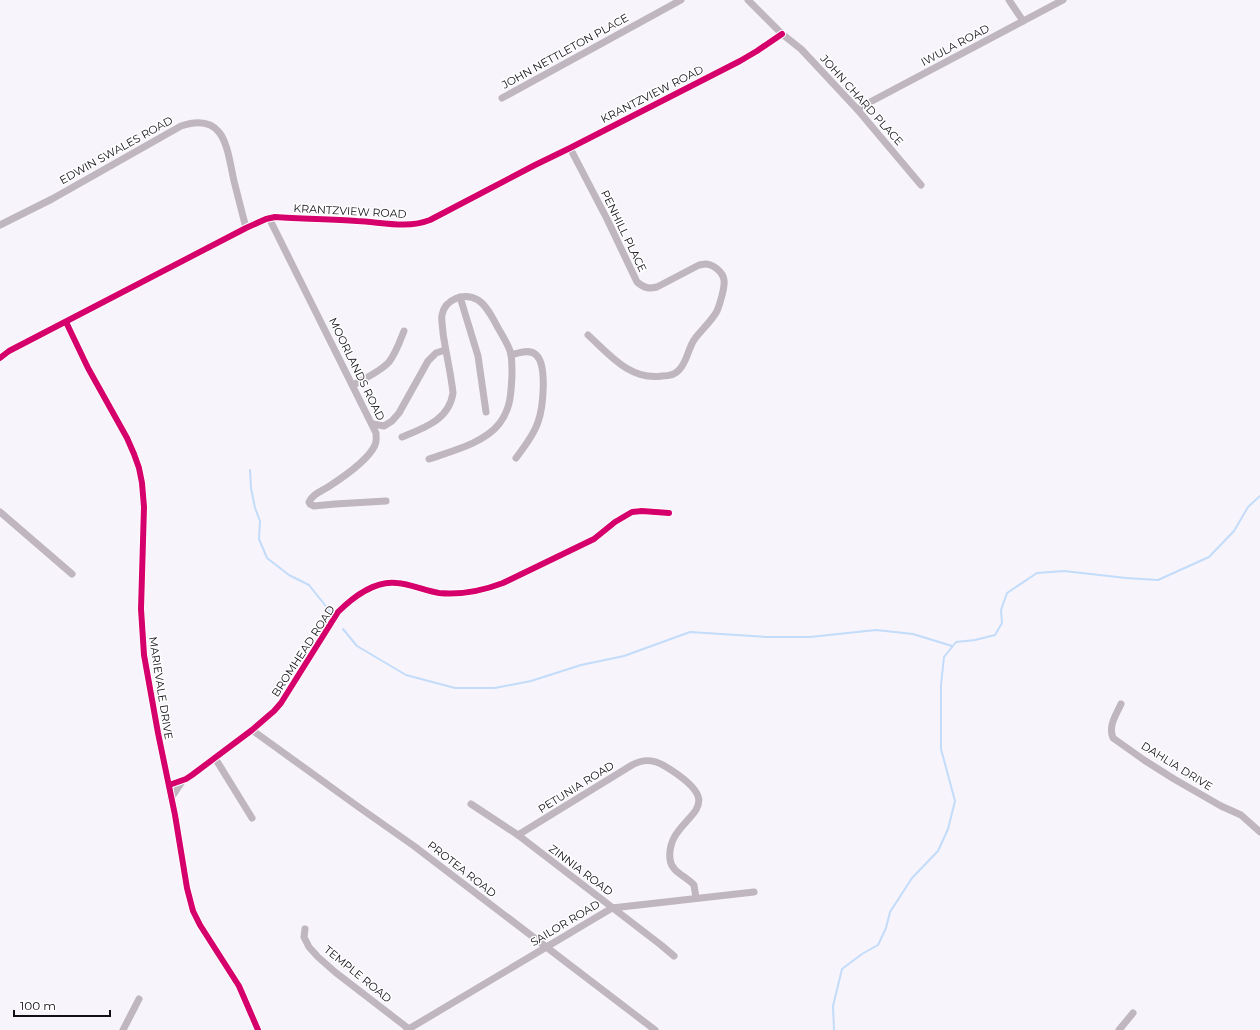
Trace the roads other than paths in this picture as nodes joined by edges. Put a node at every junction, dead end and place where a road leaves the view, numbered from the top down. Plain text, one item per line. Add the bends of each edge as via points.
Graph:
1 (681, 0) edge
2 (748, 0) edge
3 (1010, 0) edge
4 (1063, 0) edge
5 (1023, 21) junction
6 (782, 34) junction
7 (502, 98) dead end
8 (857, 109) junction
9 (570, 148) junction
10 (921, 185) dead end
11 (269, 218) junction
12 (0, 225) edge
13 (246, 228) junction
14 (460, 297) junction
15 (66, 322) junction
16 (404, 331) dead end
17 (588, 334) dead end
18 (445, 350) junction
19 (511, 355) junction
20 (0, 358) edge
21 (352, 385) junction
22 (486, 412) dead end
23 (372, 424) junction
24 (402, 437) dead end
25 (516, 458) dead end
26 (429, 459) dead end
27 (386, 501) dead end
28 (0, 512) edge
29 (668, 513) dead end
30 (72, 574) dead end
31 (1121, 704) dead end
32 (252, 730) junction
33 (215, 758) junction
34 (184, 780) junction
35 (169, 785) junction
36 (172, 798) junction
37 (471, 804) dead end
38 (252, 818) dead end
39 (1260, 832) edge
40 (518, 835) junction
41 (754, 892) dead end
42 (696, 898) junction
43 (612, 908) junction
44 (305, 929) dead end
45 (546, 948) junction
46 (674, 956) dead end
47 (139, 999) dead end
48 (1133, 1013) dead end
49 (413, 1029) edge
50 (122, 1030) edge
51 (258, 1030) edge
52 (655, 1030) edge
53 (1119, 1030) edge

1 - 7 street, JOHN NETTLETON PLACE
2 - 6 street, JOHN CHARD PLACE
3 - 5 street
4 - 5 street, IWULA ROAD
5 - 8 street, IWULA ROAD
6 - 8 street, JOHN CHARD PLACE via 800,49
6 - 9 street, KRANTZVIEW ROAD via 740,61
8 - 10 street, JOHN CHARD PLACE
9 - 11 street, KRANTZVIEW ROAD via 423,222 404,225
9 - 17 street, PENHILL PLACE via 637,282 647,288 657,287 699,265 706,264 716,268 724,280 717,311 695,340 680,370 675,374 656,377 634,373
11 - 13 street, KRANTZVIEW ROAD
11 - 21 street, MOORLANDS ROAD
12 - 13 street, EDWIN SWALES ROAD via 52,199 175,129 190,123 199,123 215,128 225,140
13 - 15 street, KRANTZVIEW ROAD
14 - 18 street via 448,304 442,316
14 - 19 street via 472,298 484,305
14 - 22 street via 478,356
15 - 20 street, KRANTZVIEW ROAD
15 - 35 street, MARIEVALE DRIVE via 127,438 142,483 144,656
16 - 21 street via 389,362
18 - 23 street via 436,353 428,361 392,421 384,426
18 - 24 street via 453,393 449,408 440,419
19 - 25 street via 528,352 536,354 542,369 544,395 538,423
19 - 26 street via 512,396 499,424 483,437 460,449
21 - 23 street, MOORLANDS ROAD
23 - 27 street, MOORLANDS ROAD via 376,440 371,452 343,477 312,497 309,502 314,506
28 - 30 street
29 - 32 street, BROMHEAD ROAD via 632,512 594,539 488,589 452,594 387,583 365,591 338,612 281,703
31 - 39 street, DAHLIA DRIVE via 1111,726 1113,738 1174,779 1241,815
32 - 33 street, BROMHEAD ROAD
32 - 45 street, PROTEA ROAD via 414,846
33 - 34 street, BROMHEAD ROAD
33 - 38 street
34 - 35 street, BROMHEAD ROAD
34 - 36 street
35 - 36 street, MARIEVALE DRIVE
36 - 51 street, MARIEVALE DRIVE via 193,911 239,986
37 - 40 street, ZINNIA ROAD
40 - 42 street, PETUNIA ROAD via 639,761 655,761 677,774 697,793 697,808 677,832 670,852 672,868 694,885
40 - 43 street, ZINNIA ROAD
41 - 42 street, SAILOR ROAD
42 - 43 street, SAILOR ROAD
43 - 45 street, SAILOR ROAD
43 - 46 street, ZINNIA ROAD
44 - 49 street, TEMPLE ROAD via 304,937 318,957
45 - 49 street, SAILOR ROAD
45 - 52 street, PROTEA ROAD
47 - 50 street
48 - 53 street

